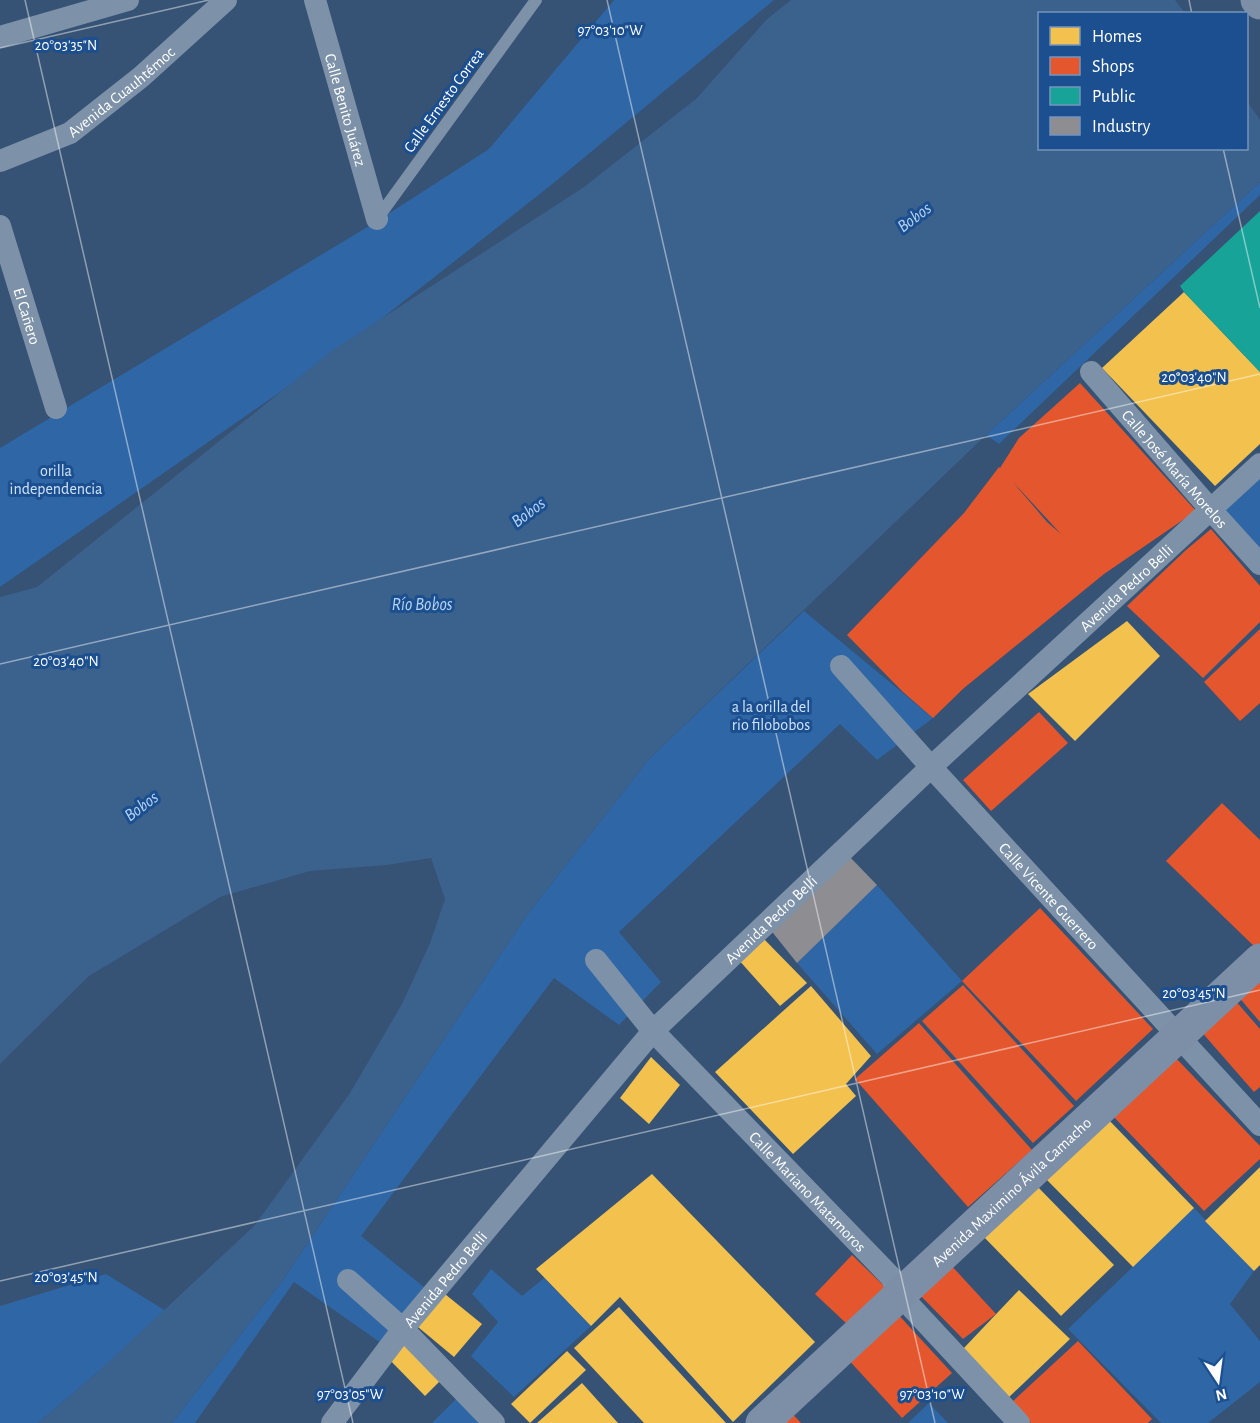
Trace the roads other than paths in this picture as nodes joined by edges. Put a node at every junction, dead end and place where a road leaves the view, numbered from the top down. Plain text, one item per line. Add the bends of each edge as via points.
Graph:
1 (128, 0) edge
2 (226, 0) edge
3 (315, 0) edge
4 (536, 0) edge
5 (0, 37) edge
6 (0, 161) edge
7 (377, 219) joint
8 (0, 226) edge
9 (1091, 372) dead end
10 (56, 408) dead end
11 (1260, 464) edge
12 (1211, 510) junction
13 (1260, 564) edge
14 (841, 666) dead end
15 (931, 767) junction
16 (596, 960) dead end
17 (1260, 960) edge
18 (652, 1031) junction
19 (1178, 1036) junction
20 (1260, 1125) edge
21 (348, 1280) dead end
22 (900, 1295) junction
23 (403, 1329) junction
24 (332, 1423) edge
25 (494, 1423) edge
26 (762, 1423) edge
27 (1019, 1423) edge

1 - 5 street
2 - 6 street, Avenida Cuauhtémoc via 141,77 70,133
3 - 7 street, Calle Benito Juárez
4 - 7 lane, Calle Ernesto Correa
8 - 10 street, El Cañero
9 - 12 street, Calle José María Morelos
11 - 12 street, Avenida Pedro Belli
12 - 13 street, Calle José María Morelos
12 - 15 street, Avenida Pedro Belli
14 - 15 street, Calle Vicente Guerrero
15 - 18 street, Avenida Pedro Belli
15 - 19 street, Calle Vicente Guerrero
16 - 18 street, Calle Mariano Matamoros
17 - 19 main road, Avenida Maximino Ávila Camacho
18 - 22 street, Calle Mariano Matamoros via 891,1277
18 - 23 street, Avenida Pedro Belli
19 - 20 street, Calle Vicente Guerrero
19 - 22 main road, Avenida Maximino Ávila Camacho
21 - 23 street
22 - 26 main road, Avenida Maximino Ávila Camacho
22 - 27 street, Calle Mariano Matamoros
23 - 24 street, Avenida Pedro Belli
23 - 25 street

